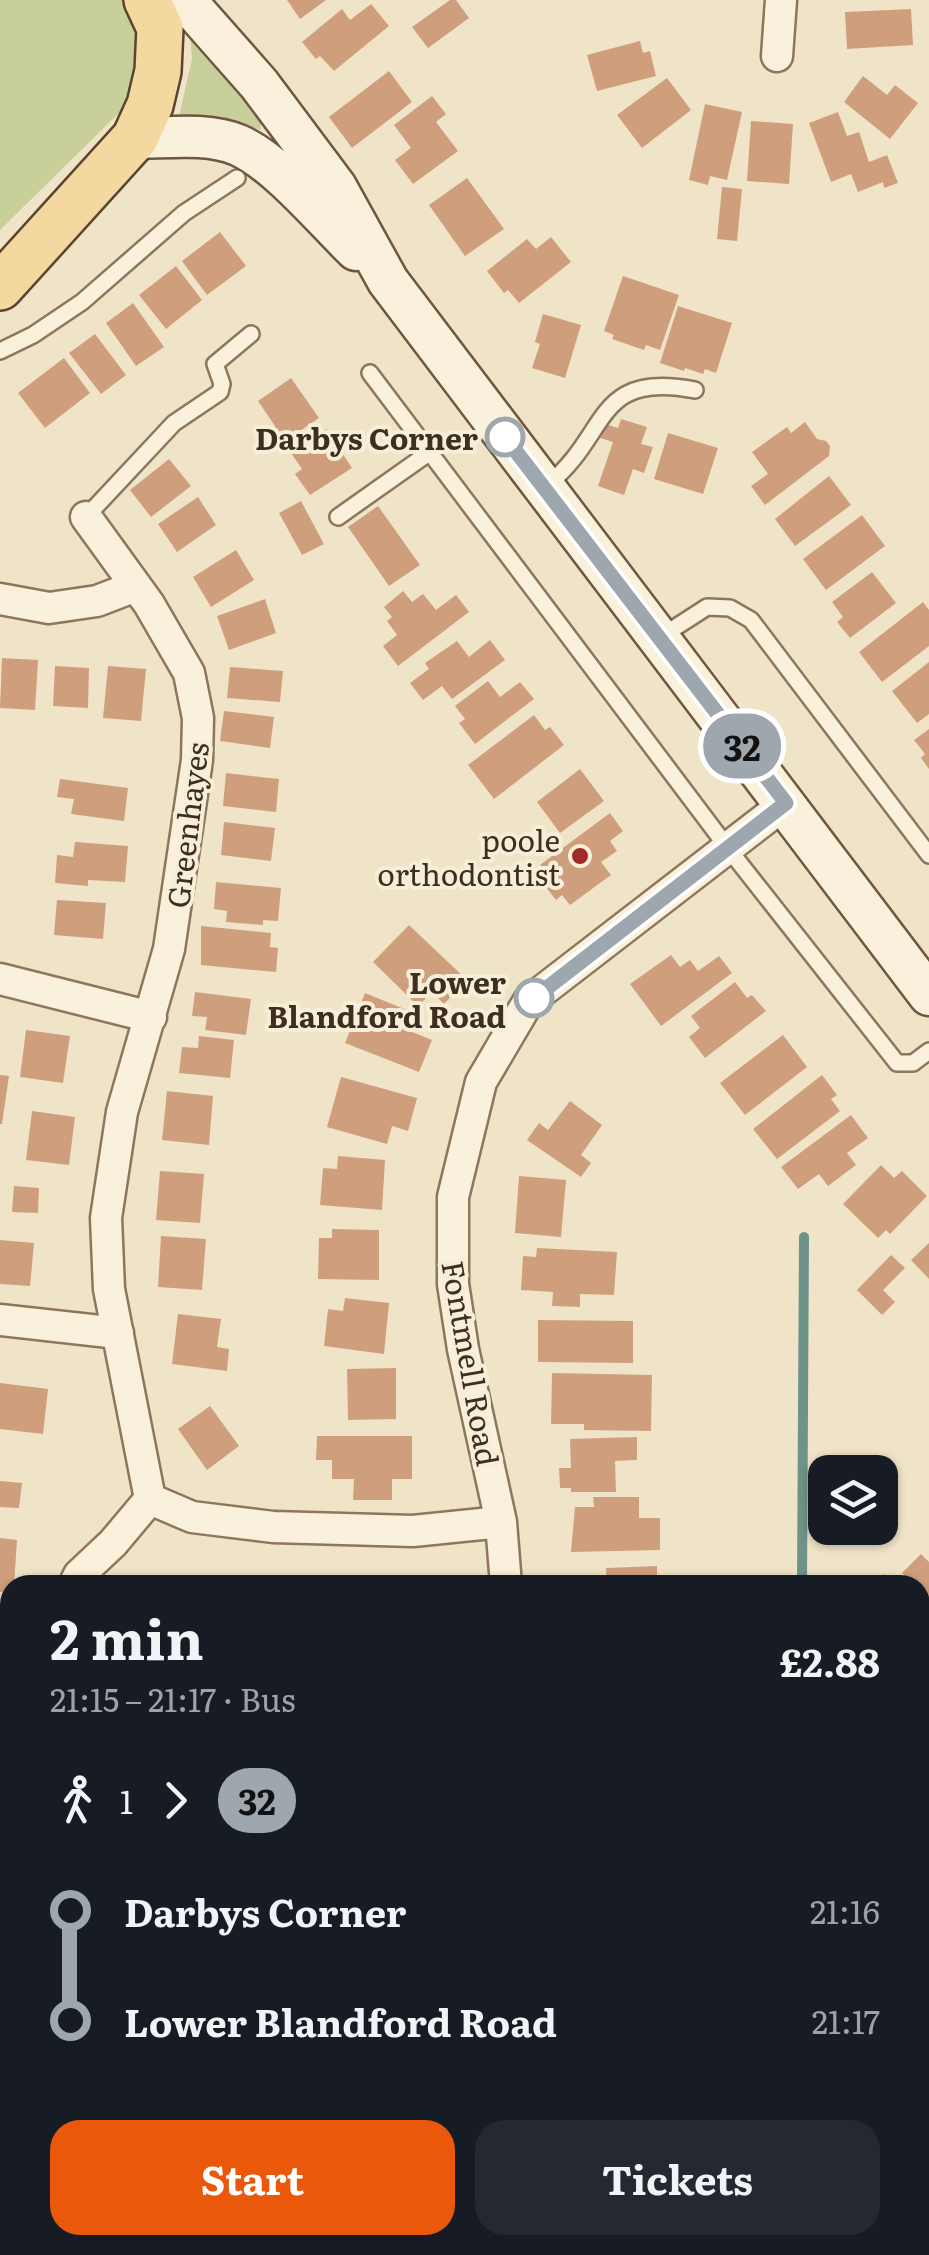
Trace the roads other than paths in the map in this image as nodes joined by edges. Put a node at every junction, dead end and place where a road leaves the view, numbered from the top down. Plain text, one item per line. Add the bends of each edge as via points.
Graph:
1 (147, 0) edge
2 (185, 0) edge
3 (781, 0) edge
4 (777, 56) dead end
5 (135, 138) junction
6 (236, 178) dead end
7 (388, 281) junction
8 (0, 287) edge
9 (251, 334) dead end
10 (0, 351) edge
11 (370, 373) dead end
12 (695, 390) dead end
13 (430, 452) junction
14 (544, 487) junction
15 (86, 516) joint
16 (338, 517) dead end
17 (136, 586) junction
18 (0, 599) edge
19 (658, 638) junction
20 (786, 803) junction
21 (727, 847) junction
22 (929, 855) edge
23 (0, 979) edge
24 (929, 995) edge
25 (151, 1017) junction
26 (929, 1052) edge
27 (0, 1320) edge
28 (118, 1333) junction
29 (150, 1499) junction
30 (501, 1522) junction
31 (83, 1575) edge
32 (505, 1575) edge

1 - 5 main road via 160,28 158,71
2 - 7 main road via 336,187
3 - 4 street
5 - 7 main road via 238,145 280,174
5 - 8 main road
6 - 10 lane via 184,213 82,302
7 - 14 main road
9 - 15 lane via 215,364 220,392 174,422
11 - 13 lane
12 - 14 lane via 656,385 623,394 569,468
13 - 16 lane
13 - 21 lane
14 - 19 main road
15 - 17 street, Greenhayes
17 - 18 street via 49,608
17 - 25 street, Greenhayes via 189,673 198,718 169,949
19 - 20 main road
19 - 22 lane via 708,607 751,620
20 - 21 street, Fontmell Road
20 - 24 main road
21 - 26 lane via 898,1063 913,1063
21 - 30 street, Fontmell Road via 528,1002 481,1082 453,1197 453,1268 463,1350
23 - 25 street
25 - 28 street, Greenhayes via 122,1112 108,1190 109,1289
27 - 28 street
28 - 29 street, Greenhayes
29 - 30 street via 192,1517 273,1527 413,1531
29 - 31 street
30 - 32 street, Fontmell Road

